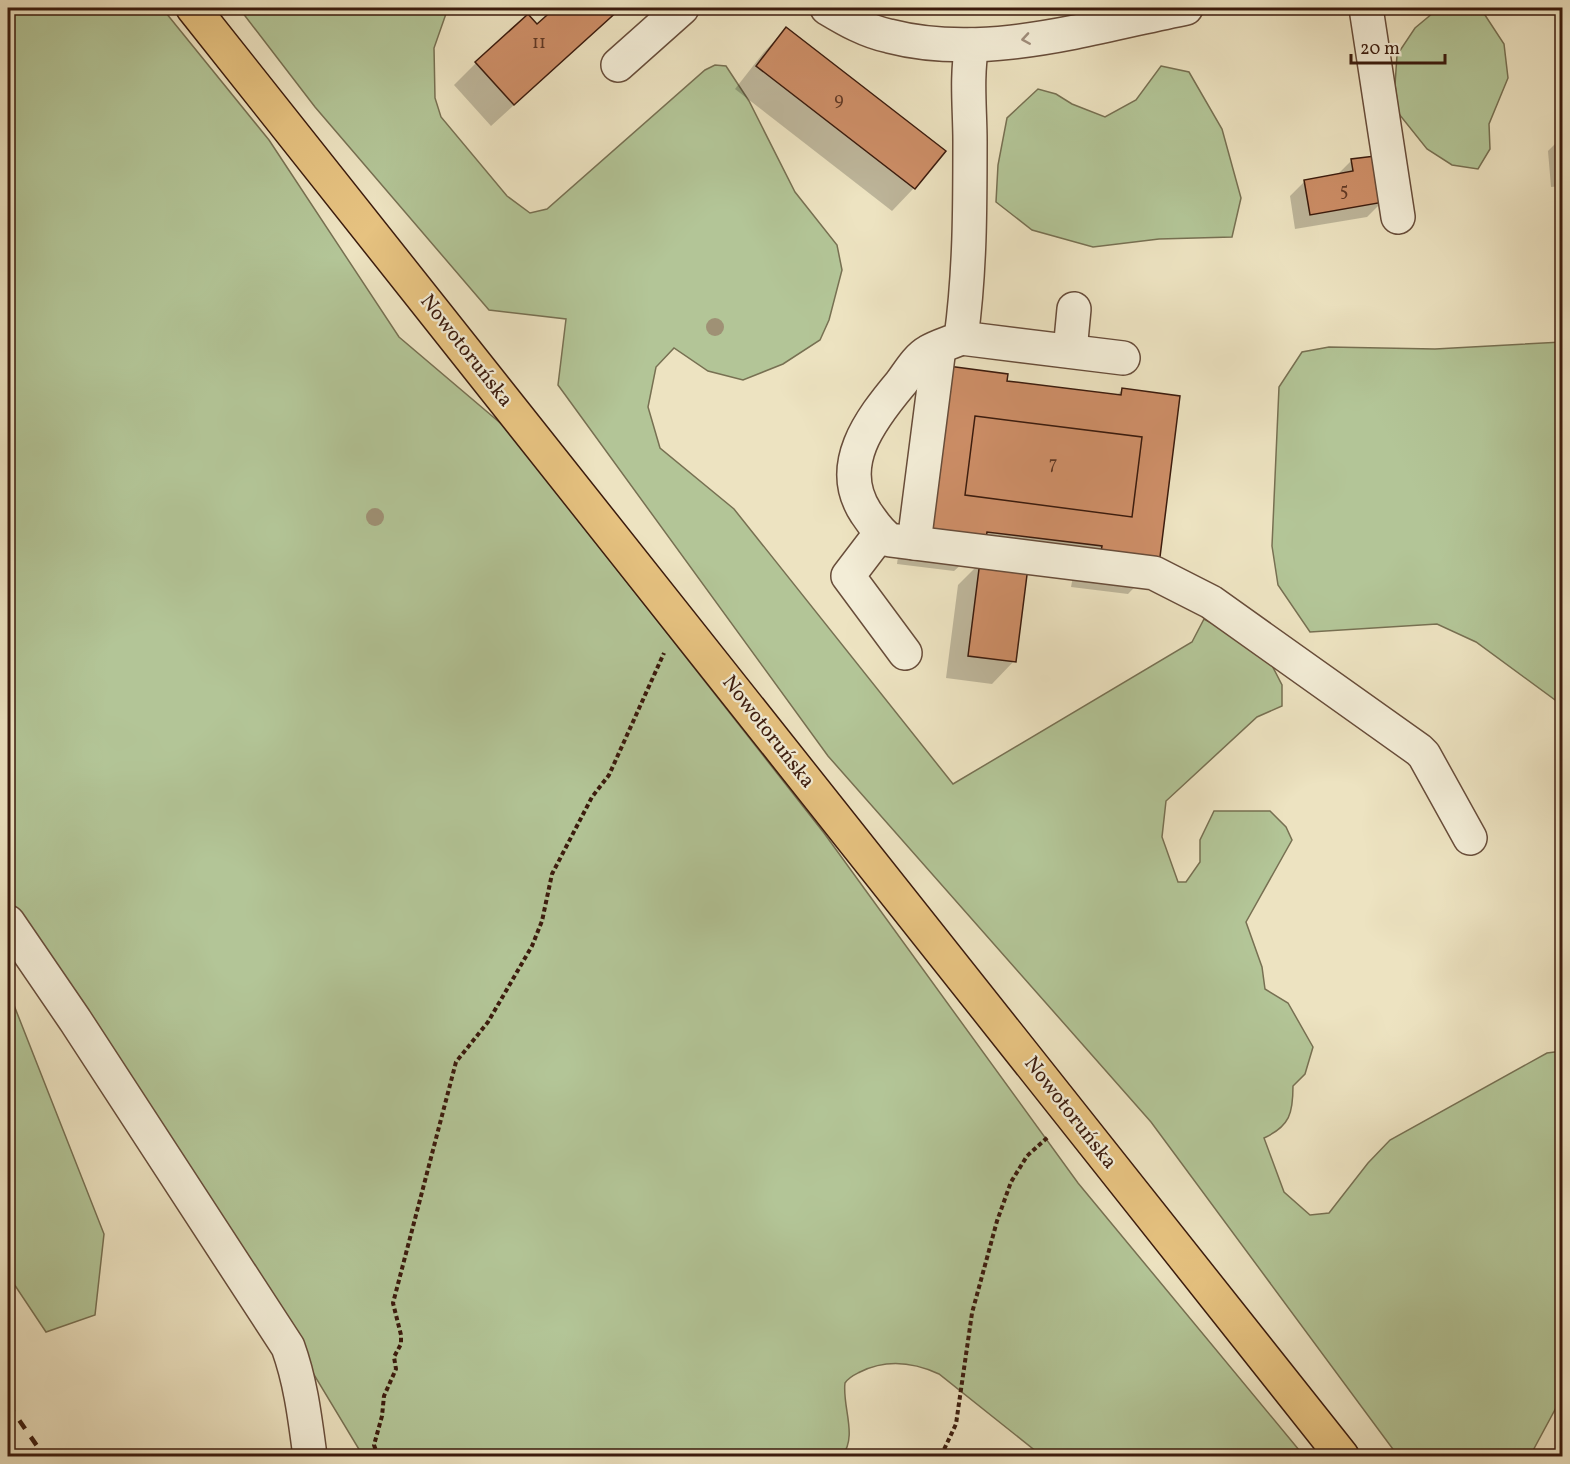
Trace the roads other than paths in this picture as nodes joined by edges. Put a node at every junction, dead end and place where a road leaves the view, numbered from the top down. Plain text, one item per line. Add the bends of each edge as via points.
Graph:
1 (193, 8) edge
2 (682, 8) edge
3 (827, 8) edge
4 (1186, 8) edge
5 (1366, 8) edge
6 (1058, 21) edge
7 (972, 45) junction
8 (618, 65) dead end
9 (1398, 217) dead end
10 (1074, 309) dead end
11 (950, 343) junction
12 (1070, 351) junction
13 (1123, 357) dead end
14 (880, 534) junction
15 (914, 543) junction
16 (905, 653) dead end
17 (1470, 838) dead end
18 (8, 922) edge
19 (310, 1456) edge
20 (1342, 1456) edge

1 - 20 main road, Nowotoruńska
2 - 8 street
3 - 7 street via 852,23 887,36 920,43
4 - 6 street
5 - 9 street
6 -> 7 street via 1008,42
7 - 11 street via 968,286
10 - 12 street
11 - 12 street
11 - 14 street via 926,353 879,409 862,436 854,480 859,502
11 - 15 street
12 - 13 street
14 - 15 street via 890,540
14 - 16 street via 848,576
15 - 17 street via 1154,573 1211,602 1419,750
18 - 19 street via 288,1347 301,1392

